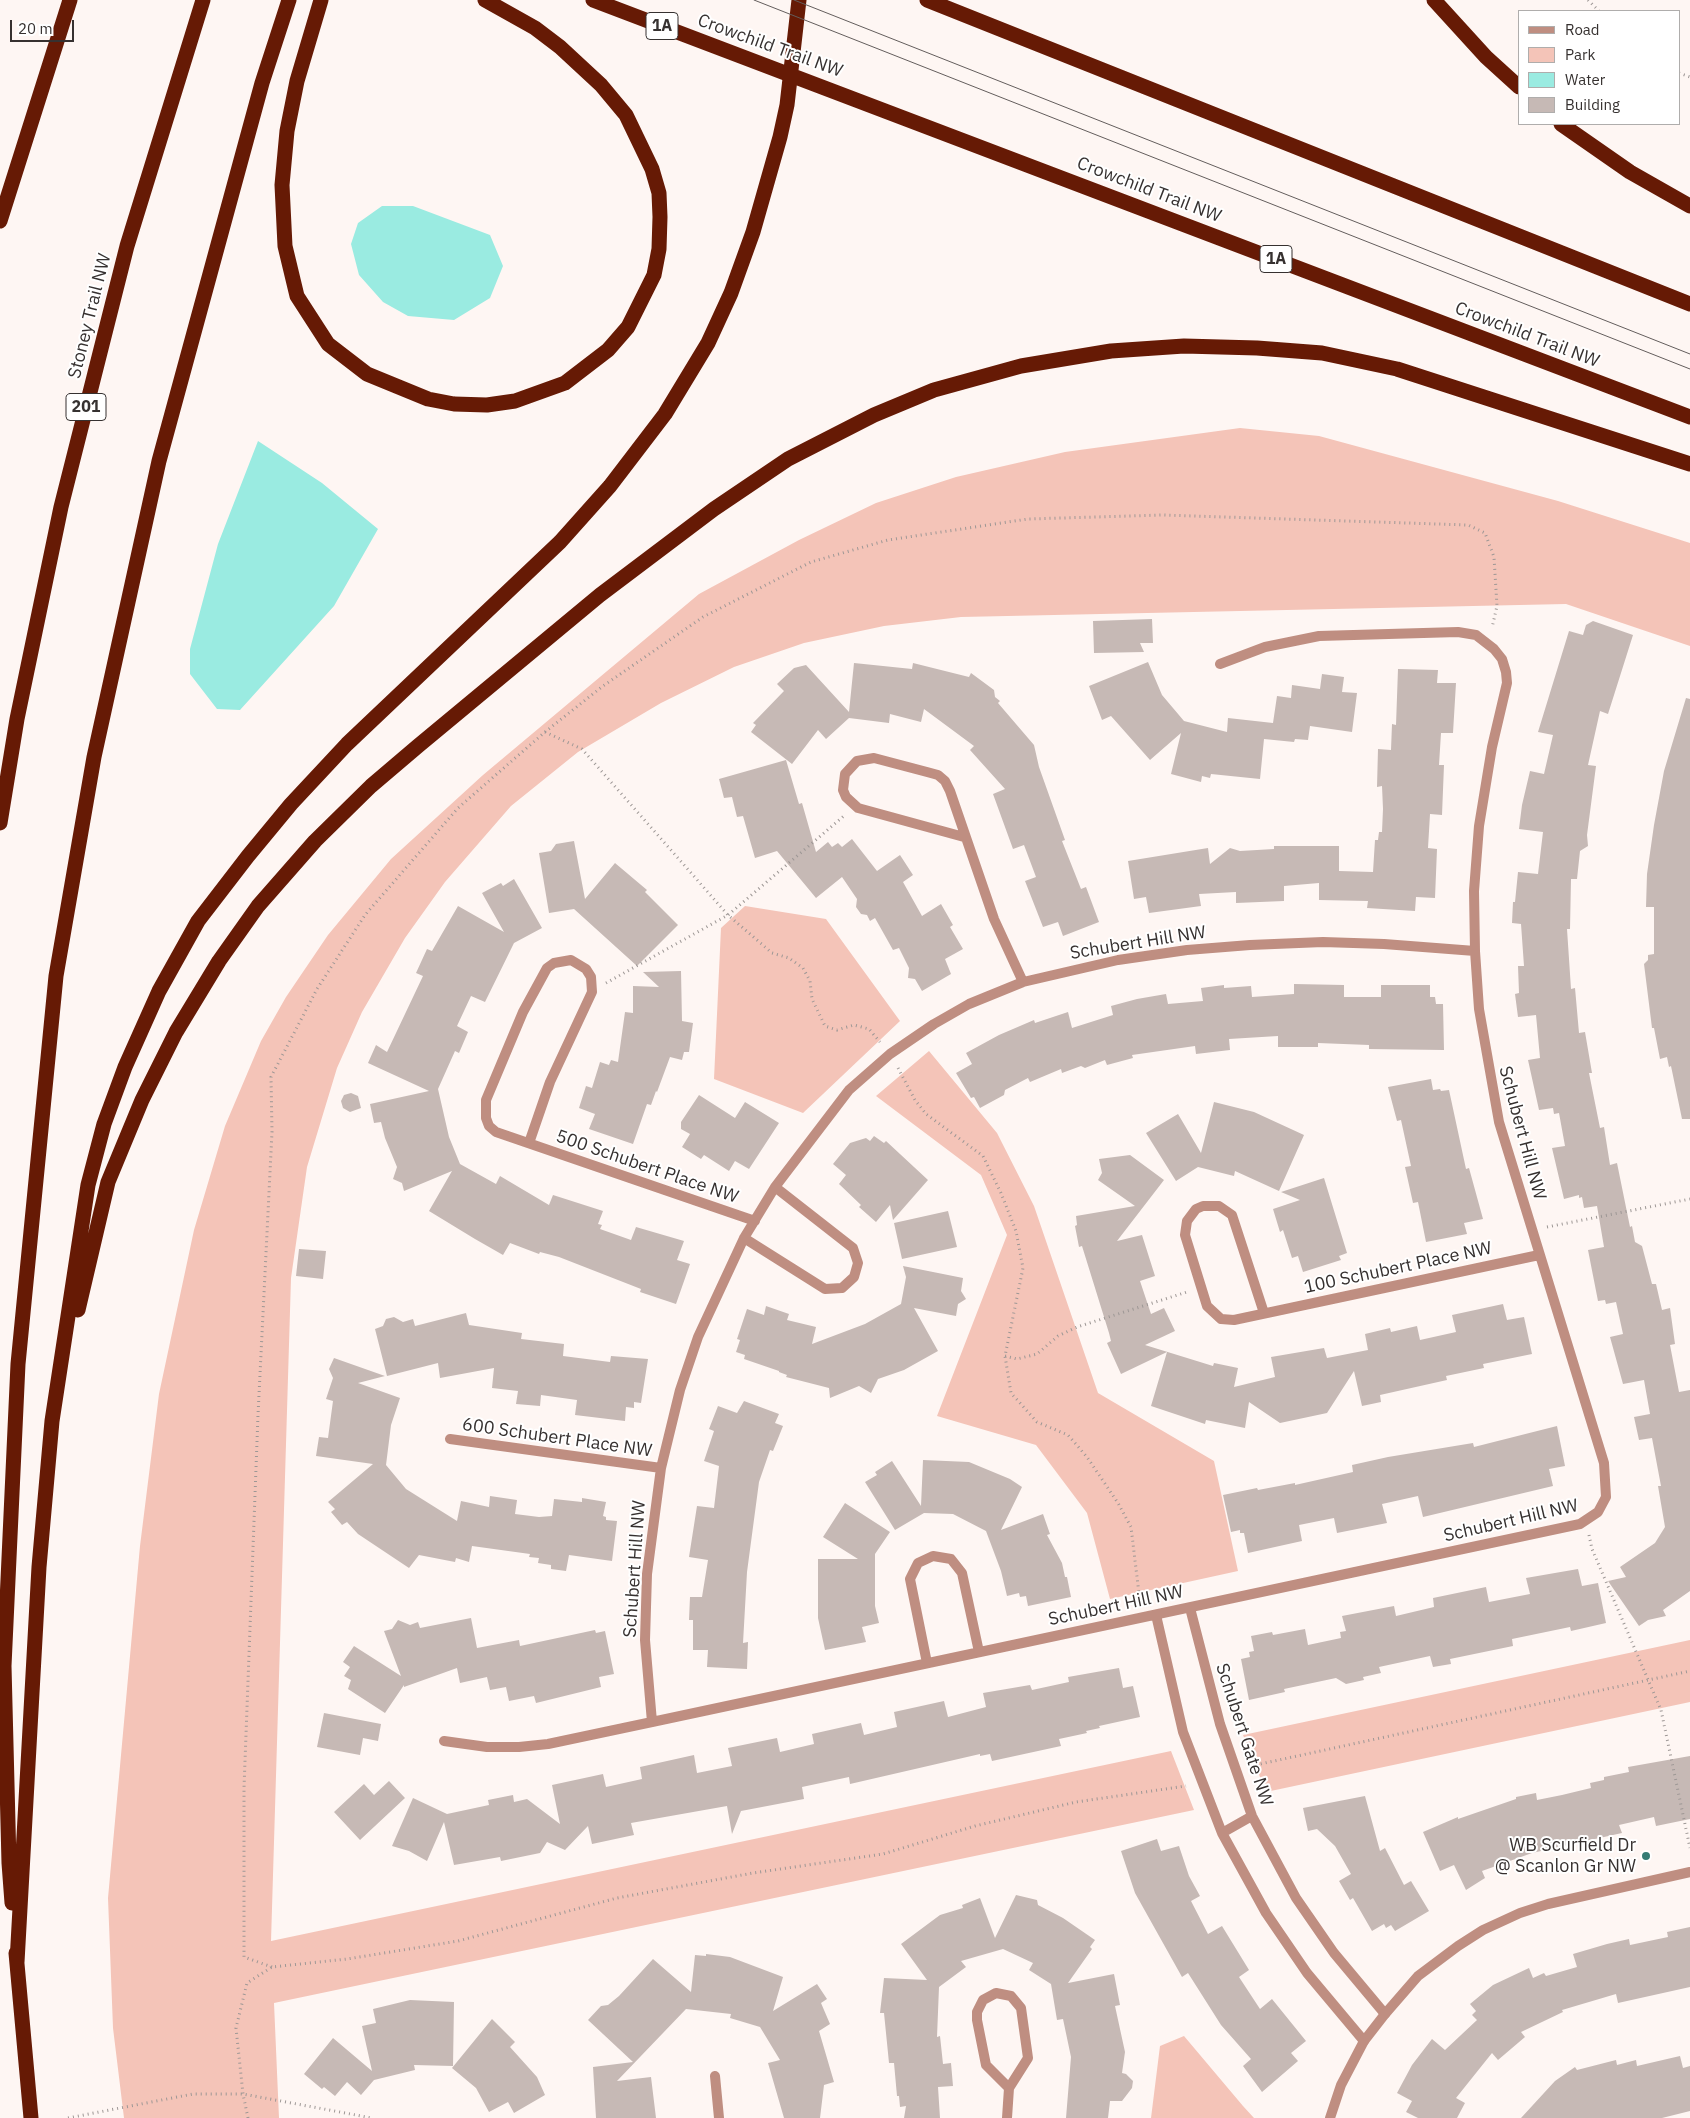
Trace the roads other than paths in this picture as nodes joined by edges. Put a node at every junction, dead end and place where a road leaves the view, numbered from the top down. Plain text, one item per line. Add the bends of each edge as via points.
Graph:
1 (70, 0) edge
2 (204, 0) edge
3 (289, 0) edge
4 (321, 0) edge
5 (485, 0) edge
6 (593, 0) edge
7 (799, 0) edge
8 (928, 0) edge
9 (1434, 0) edge
10 (1518, 87) edge
11 (1562, 125) edge
12 (1690, 206) edge
13 (0, 221) edge
14 (1690, 304) edge
15 (1690, 417) edge
16 (1690, 464) edge
17 (1220, 664) dead end
18 (0, 822) edge
19 (964, 837) junction
20 (1475, 951) junction
21 (1023, 982) junction
22 (530, 1143) junction
23 (775, 1187) junction
24 (755, 1221) junction
25 (744, 1238) junction
26 (1539, 1254) junction
27 (1264, 1313) junction
28 (52, 1421) junction
29 (450, 1439) dead end
30 (661, 1468) junction
31 (1190, 1608) junction
32 (1156, 1615) junction
33 (979, 1652) junction
34 (927, 1663) junction
35 (652, 1722) junction
36 (444, 1742) dead end
37 (1252, 1816) junction
38 (1222, 1833) junction
39 (1690, 1872) edge
40 (17, 1962) junction
41 (1385, 2014) junction
42 (1364, 2041) junction
43 (715, 2076) dead end
44 (1010, 2088) junction
45 (31, 2118) edge
46 (719, 2118) edge
47 (1007, 2118) edge
48 (1330, 2118) edge

1 - 13 highway
2 - 18 highway, Stoney Trail NW / 201 via 127,246 61,507 17,718
3 - 40 highway via 262,83 158,461 94,757 56,976 18,1364 4,1666 9,1863
4 - 5 highway via 297,81 287,131 282,185 284,246 297,296 328,344 367,374 428,399 487,405 515,401 565,383 608,350 628,327 654,275 660,217 659,193 652,169 626,115 601,85 560,47 535,28
6 - 15 highway, Crowchild Trail NW / 1A
7 - 28 highway via 787,105 753,232 708,344 665,414 610,486 560,542 348,744 291,804 198,921 158,991 104,1124 88,1185
8 - 14 highway
9 - 10 highway via 1486,58
11 - 12 highway via 1630,172
16 - 28 highway via 1397,369 1322,353 1184,346 1111,351 1030,365 934,390 874,415 788,460 714,509 600,595 418,746 315,841 258,906 219,961 176,1032 142,1100 108,1182
17 - 20 street via 1265,647 1319,636 1458,632 1489,643 1502,660 1507,683 1479,826 1474,891
19 - 19 street via 950,791 938,775 874,758 856,761 845,774 846,797 858,808
19 - 21 street via 994,919
20 - 21 street, Schubert Hill NW via 1323,942 1250,945 1118,960
20 - 26 street, Schubert Hill NW via 1479,1008 1491,1085 1504,1143
21 - 23 street, Schubert Hill NW via 969,1004 890,1054 849,1090
22 - 22 street, 500 Schubert Place NW via 550,1082 592,992 593,985 586,969 571,960 554,963 547,968 523,1012 486,1100 486,1118 496,1132
22 - 24 street, 500 Schubert Place NW
23 - 24 street, Schubert Hill NW
23 - 25 street via 853,1248 858,1262 854,1277 842,1288 825,1289
24 - 25 street, Schubert Hill NW
25 - 30 street, Schubert Hill NW via 698,1337 680,1390
26 - 27 street, 100 Schubert Place NW
26 - 31 street, Schubert Hill NW via 1604,1463 1606,1496 1598,1512 1586,1522
27 - 27 street, 100 Schubert Place NW via 1236,1221 1219,1206 1196,1209 1185,1228 1207,1306 1221,1319 1234,1320
28 - 40 highway via 39,1567
29 - 30 street, 600 Schubert Place NW
30 - 35 street, Schubert Hill NW via 647,1574 645,1640
31 - 32 street, Schubert Hill NW
31 - 37 street, Schubert Gate NW via 1220,1724
32 - 33 street, Schubert Hill NW
32 - 38 street via 1183,1732
33 - 34 street, Schubert Hill NW
33 - 34 street via 962,1573 951,1559 933,1556 918,1563 910,1579
34 - 35 street, Schubert Hill NW
35 - 36 street via 519,1747
37 - 38 street
37 - 41 street, Schubert Gate NW via 1296,1898 1334,1952
38 - 42 street via 1266,1913 1297,1958
39 - 41 street via 1520,1913 1458,1946 1418,1976
40 - 45 highway
41 - 42 street
42 - 48 street via 1341,2085
43 - 46 street
44 - 44 street via 1028,2058 1021,2008 1011,1996 996,1993 983,2000 977,2020 986,2065
44 - 47 street

